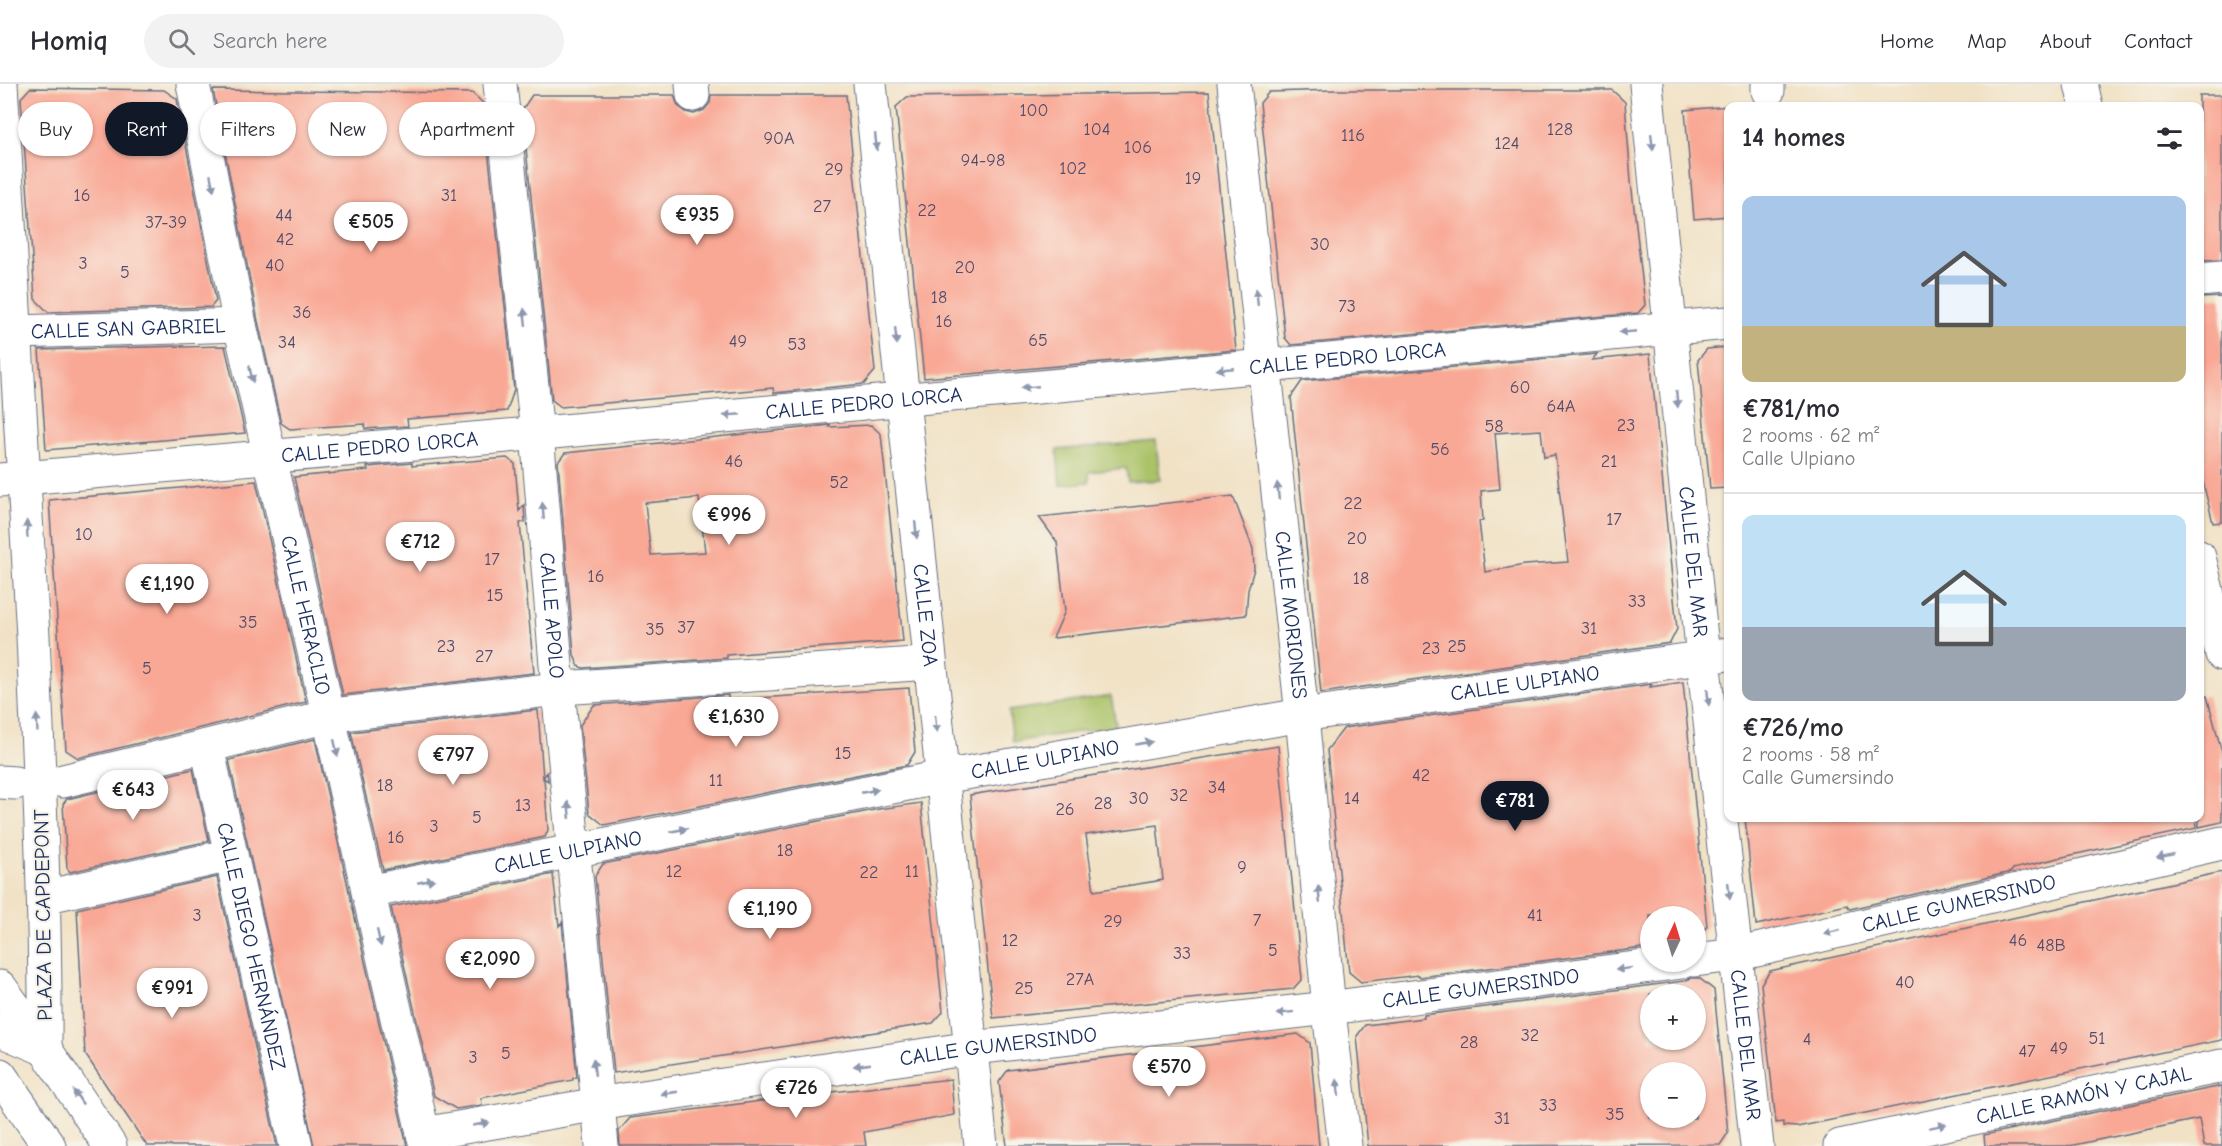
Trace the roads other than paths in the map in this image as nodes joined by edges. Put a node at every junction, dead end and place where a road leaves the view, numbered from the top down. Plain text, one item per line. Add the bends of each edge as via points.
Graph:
1 (1, 84) edge
2 (193, 84) edge
3 (501, 84) edge
4 (870, 84) edge
5 (1234, 84) edge
6 (1646, 84) edge
7 (2081, 84) edge
8 (2085, 102) edge
9 (2222, 278) edge
10 (2204, 280) edge
11 (1724, 323) edge
12 (240, 325) junction
13 (1671, 328) junction
14 (16, 332) junction
15 (1264, 365) junction
16 (903, 399) junction
17 (537, 433) junction
18 (270, 456) junction
19 (12, 479) edge
20 (2206, 571) edge
21 (2222, 654) edge
22 (1716, 656) edge
23 (930, 663) junction
24 (576, 687) dead end
25 (540, 691) dead end
26 (1302, 715) junction
27 (207, 747) junction
28 (942, 777) junction
29 (29, 782) edge
30 (1724, 782) edge
31 (1727, 822) edge
32 (2222, 843) edge
33 (573, 851) junction
34 (231, 855) junction
35 (368, 892) junction
36 (44, 897) junction
37 (1735, 955) junction
38 (1706, 959) edge
39 (1640, 967) edge
40 (0, 987) edge
41 (1329, 1008) junction
42 (0, 1030) edge
43 (972, 1048) junction
44 (45, 1049) junction
45 (2222, 1066) edge
46 (0, 1075) edge
47 (598, 1104) junction
48 (425, 1140) edge
49 (49, 1146) edge
50 (110, 1146) edge
51 (296, 1146) edge
52 (602, 1146) edge
53 (981, 1146) edge
54 (1345, 1146) edge
55 (1756, 1146) edge
56 (1840, 1146) edge

1 - 14 street, PLAZA DE CAPDEPONT
2 -> 12 street, CALLE HERACLIO
17 -> 3 street, CALLE APOLO
4 -> 16 street, CALLE ZOA
15 -> 5 street, CALLE MORIONES
6 -> 13 street, CALLE DEL MAR
7 - 8 street
9 - 10 street
11 - 13 street, CALLE PEDRO LORCA
12 - 14 street, CALLE SAN GABRIEL
12 -> 18 street, CALLE HERACLIO
13 -> 15 street, CALLE PEDRO LORCA
13 -> 22 street, CALLE DEL MAR
14 - 19 street, PLAZA DE CAPDEPONT
15 -> 16 street, CALLE PEDRO LORCA
26 -> 15 street, CALLE MORIONES
16 -> 17 street, CALLE PEDRO LORCA
16 -> 23 street, CALLE ZOA
17 - 18 street, CALLE PEDRO LORCA
33 -> 17 street, CALLE APOLO
18 - 19 street, CALLE PEDRO LORCA
18 -> 35 street, CALLE HERACLIO
29 -> 19 street, PLAZA DE CAPDEPONT
20 - 21 street
22 - 26 street, CALLE ULPIANO
22 -> 30 street, CALLE DEL MAR
23 - 24 street
23 -> 28 street, CALLE ZOA
25 - 27 street via 329,717
28 -> 26 street, CALLE ULPIANO
41 -> 26 street, CALLE MORIONES
27 - 29 street
27 - 34 street, CALLE DIEGO HERNÁNDEZ
33 -> 28 street, CALLE ULPIANO
28 - 43 street, CALLE ZOA
29 - 36 street, PLAZA DE CAPDEPONT
31 -> 37 street, CALLE DEL MAR
32 -> 37 street, CALLE GUMERSINDO
35 -> 33 street, CALLE ULPIANO
47 -> 33 street, CALLE APOLO
34 - 36 street
34 - 51 street, CALLE DIEGO HERNÁNDEZ
35 -> 48 street, CALLE HERACLIO
36 - 44 street, PLAZA DE CAPDEPONT
37 - 38 street, CALLE GUMERSINDO
37 - 55 street, CALLE DEL MAR
39 -> 41 street, CALLE GUMERSINDO
40 - 44 street
41 -> 43 street, CALLE GUMERSINDO
54 -> 41 street, CALLE MORIONES
42 - 44 street
43 -> 47 street, CALLE GUMERSINDO
43 - 53 street, CALLE ZOA
50 -> 44 street
56 -> 45 street, CALLE RAMÓN Y CAJAL
46 - 49 street
48 -> 47 street, CALLE GUMERSINDO
47 - 52 street, CALLE APOLO

